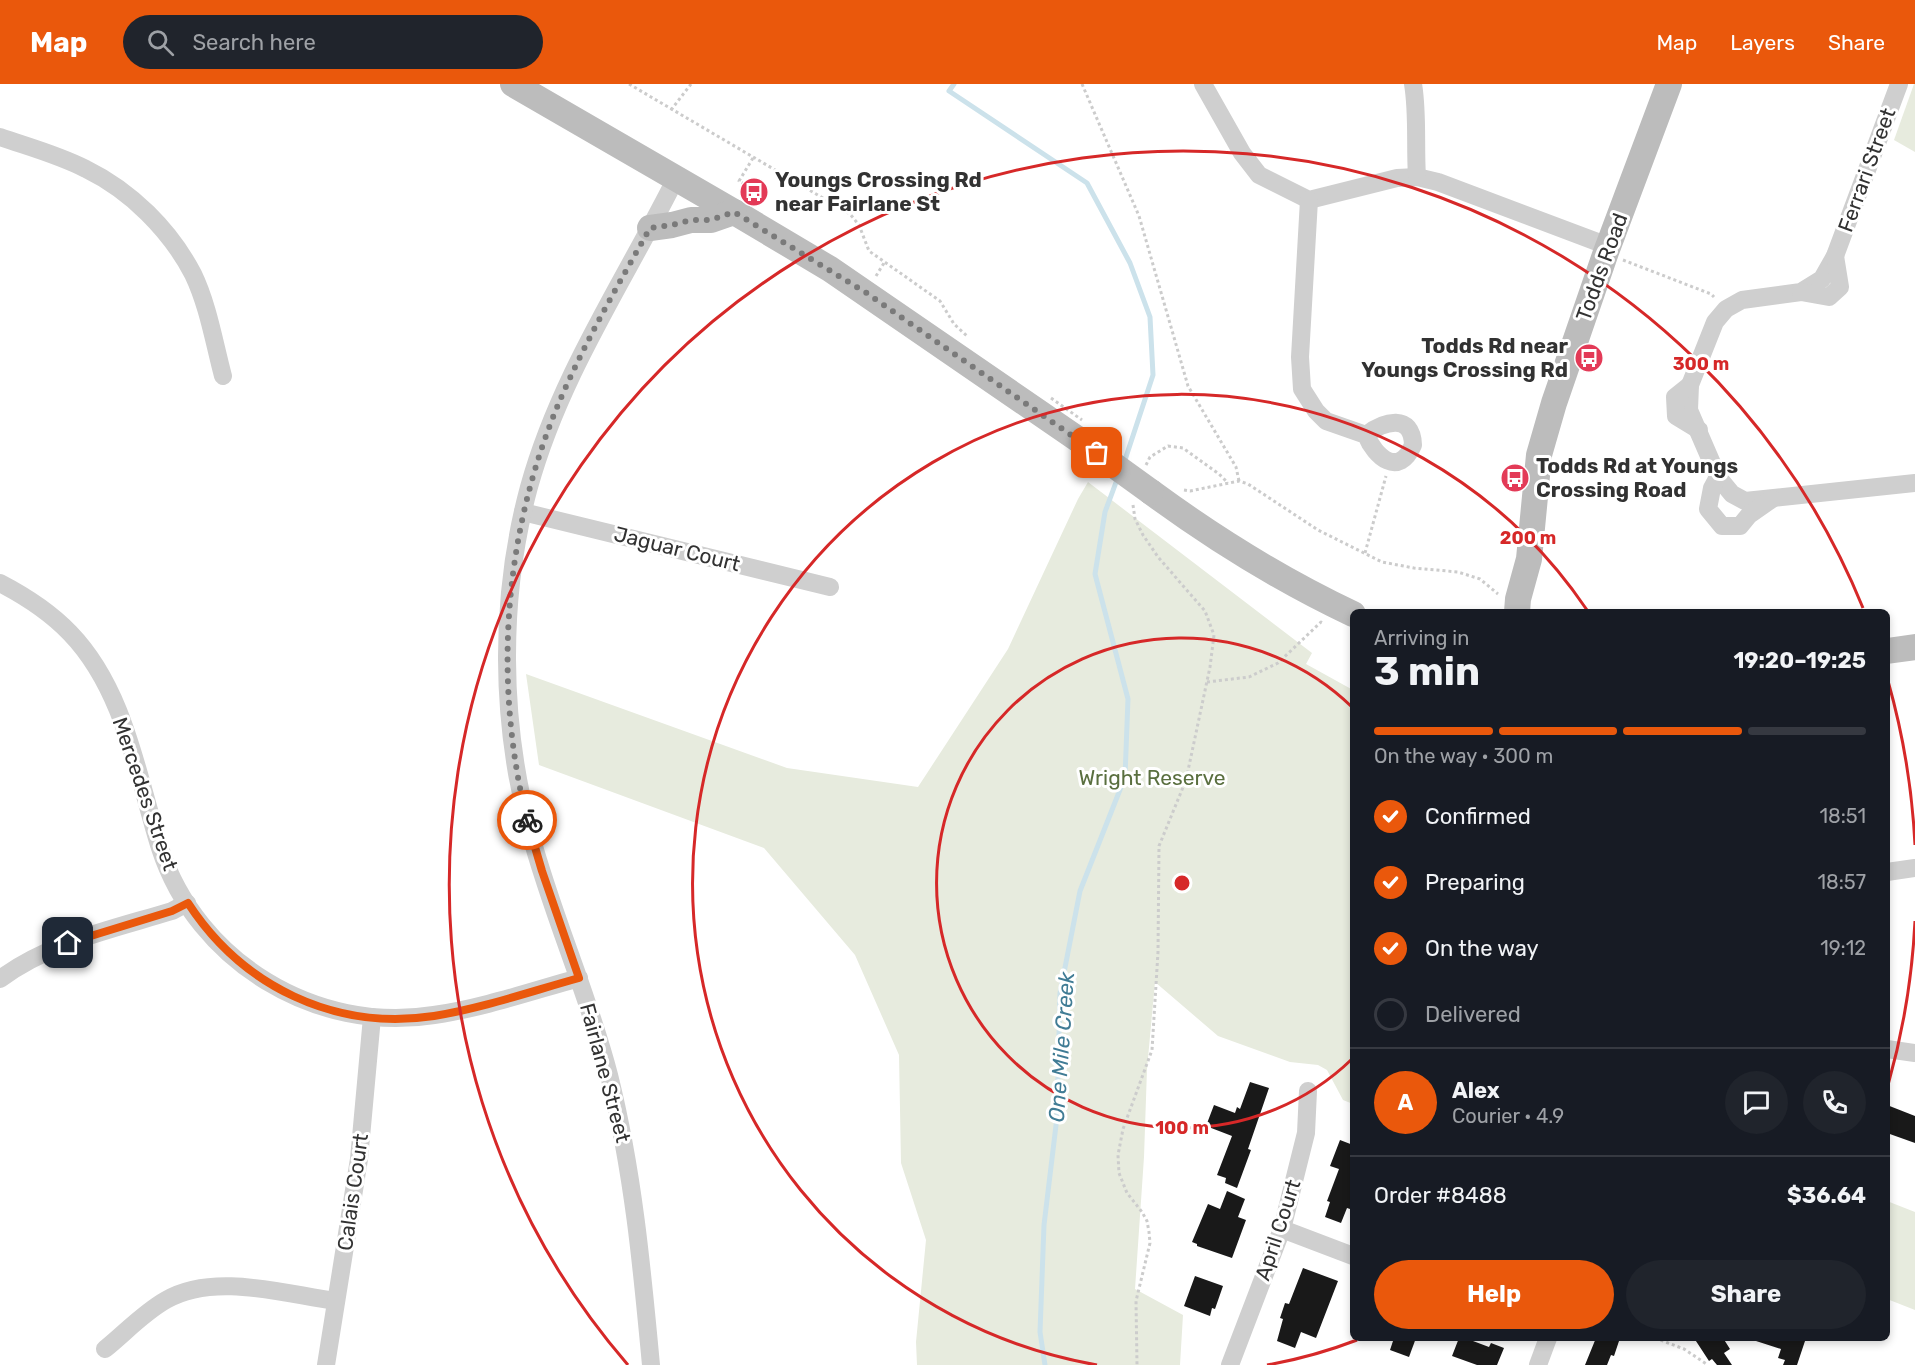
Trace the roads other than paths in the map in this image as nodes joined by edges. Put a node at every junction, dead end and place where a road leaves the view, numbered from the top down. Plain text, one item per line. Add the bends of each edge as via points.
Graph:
1 (513, 84) edge
2 (1203, 84) edge
3 (1413, 84) edge
4 (1669, 84) edge
5 (1899, 84) edge
6 (0, 137) edge
7 (1417, 177) junction
8 (676, 178) junction
9 (1309, 200) junction
10 (734, 212) junction
11 (650, 228) junction
12 (1607, 249) junction
13 (223, 376) dead end
14 (1366, 435) junction
15 (1719, 477) junction
16 (1915, 483) edge
17 (1773, 498) junction
18 (523, 512) junction
19 (1529, 559) junction
20 (0, 583) edge
21 (830, 587) dead end
22 (1512, 604) edge
23 (1534, 609) edge
24 (1350, 613) edge
25 (1915, 647) edge
26 (1890, 651) edge
27 (1915, 868) edge
28 (1890, 872) edge
29 (188, 903) junction
30 (579, 978) junction
31 (0, 979) edge
32 (372, 1017) junction
33 (1890, 1049) edge
34 (1915, 1053) edge
35 (1308, 1091) dead end
36 (1282, 1229) junction
37 (1350, 1255) edge
38 (336, 1301) junction
39 (1547, 1341) edge
40 (105, 1349) dead end
41 (326, 1365) edge
42 (651, 1365) edge
43 (1230, 1365) edge
44 (1538, 1365) edge

1 - 8 main road
2 - 9 street via 1259,175
3 - 7 street
4 - 12 main road, Todds Road
5 - 15 street, Ferrari Street via 1835,256 1840,287 1829,297 1801,292 1742,300 1726,309 1715,322 1690,385 1675,397 1676,416 1700,431
6 - 13 street via 86,169 126,194 167,234 193,276
7 - 9 street via 1397,178
7 - 12 street
8 - 10 main road
8 - 11 street, Fairlane Street
9 - 14 street via 1300,357 1302,389 1326,421
10 - 11 main road via 711,220
10 - 24 main road, bridge via 865,292 1079,440 1142,494 1254,562
11 - 18 street, Fairlane Street via 568,382 541,449
12 - 19 main road, Todds Road via 1539,455
14 - 14 street via 1373,450 1390,462 1405,458 1413,446 1410,430 1404,425 1392,423
15 - 17 street via 1732,494 1745,501
15 - 17 street via 1712,488 1708,509 1722,526 1740,526
16 - 17 street
18 - 21 street, Jaguar Court
18 - 30 street, Fairlane Street via 507,639 514,753 530,833
19 - 22 main road, Todds Road via 1518,599
19 - 23 main road, Todds Road
20 - 29 street, Mercedes Street via 24,596 70,633 106,684 161,850
25 - 26 main road
27 - 28 street
29 - 31 street via 54,948
29 - 32 street, Mercedes Street via 225,951 270,984 322,1008
30 - 32 street, Mercedes Street via 433,1016
30 - 42 street, Fairlane Street via 609,1075 625,1146
32 - 38 street, Calais Court via 358,1159
33 - 34 street
35 - 36 street, April Court via 1306,1133
36 - 37 street
36 - 43 street, April Court
38 - 40 street via 244,1287 202,1287 167,1299
38 - 41 street, Calais Court
39 - 44 street

